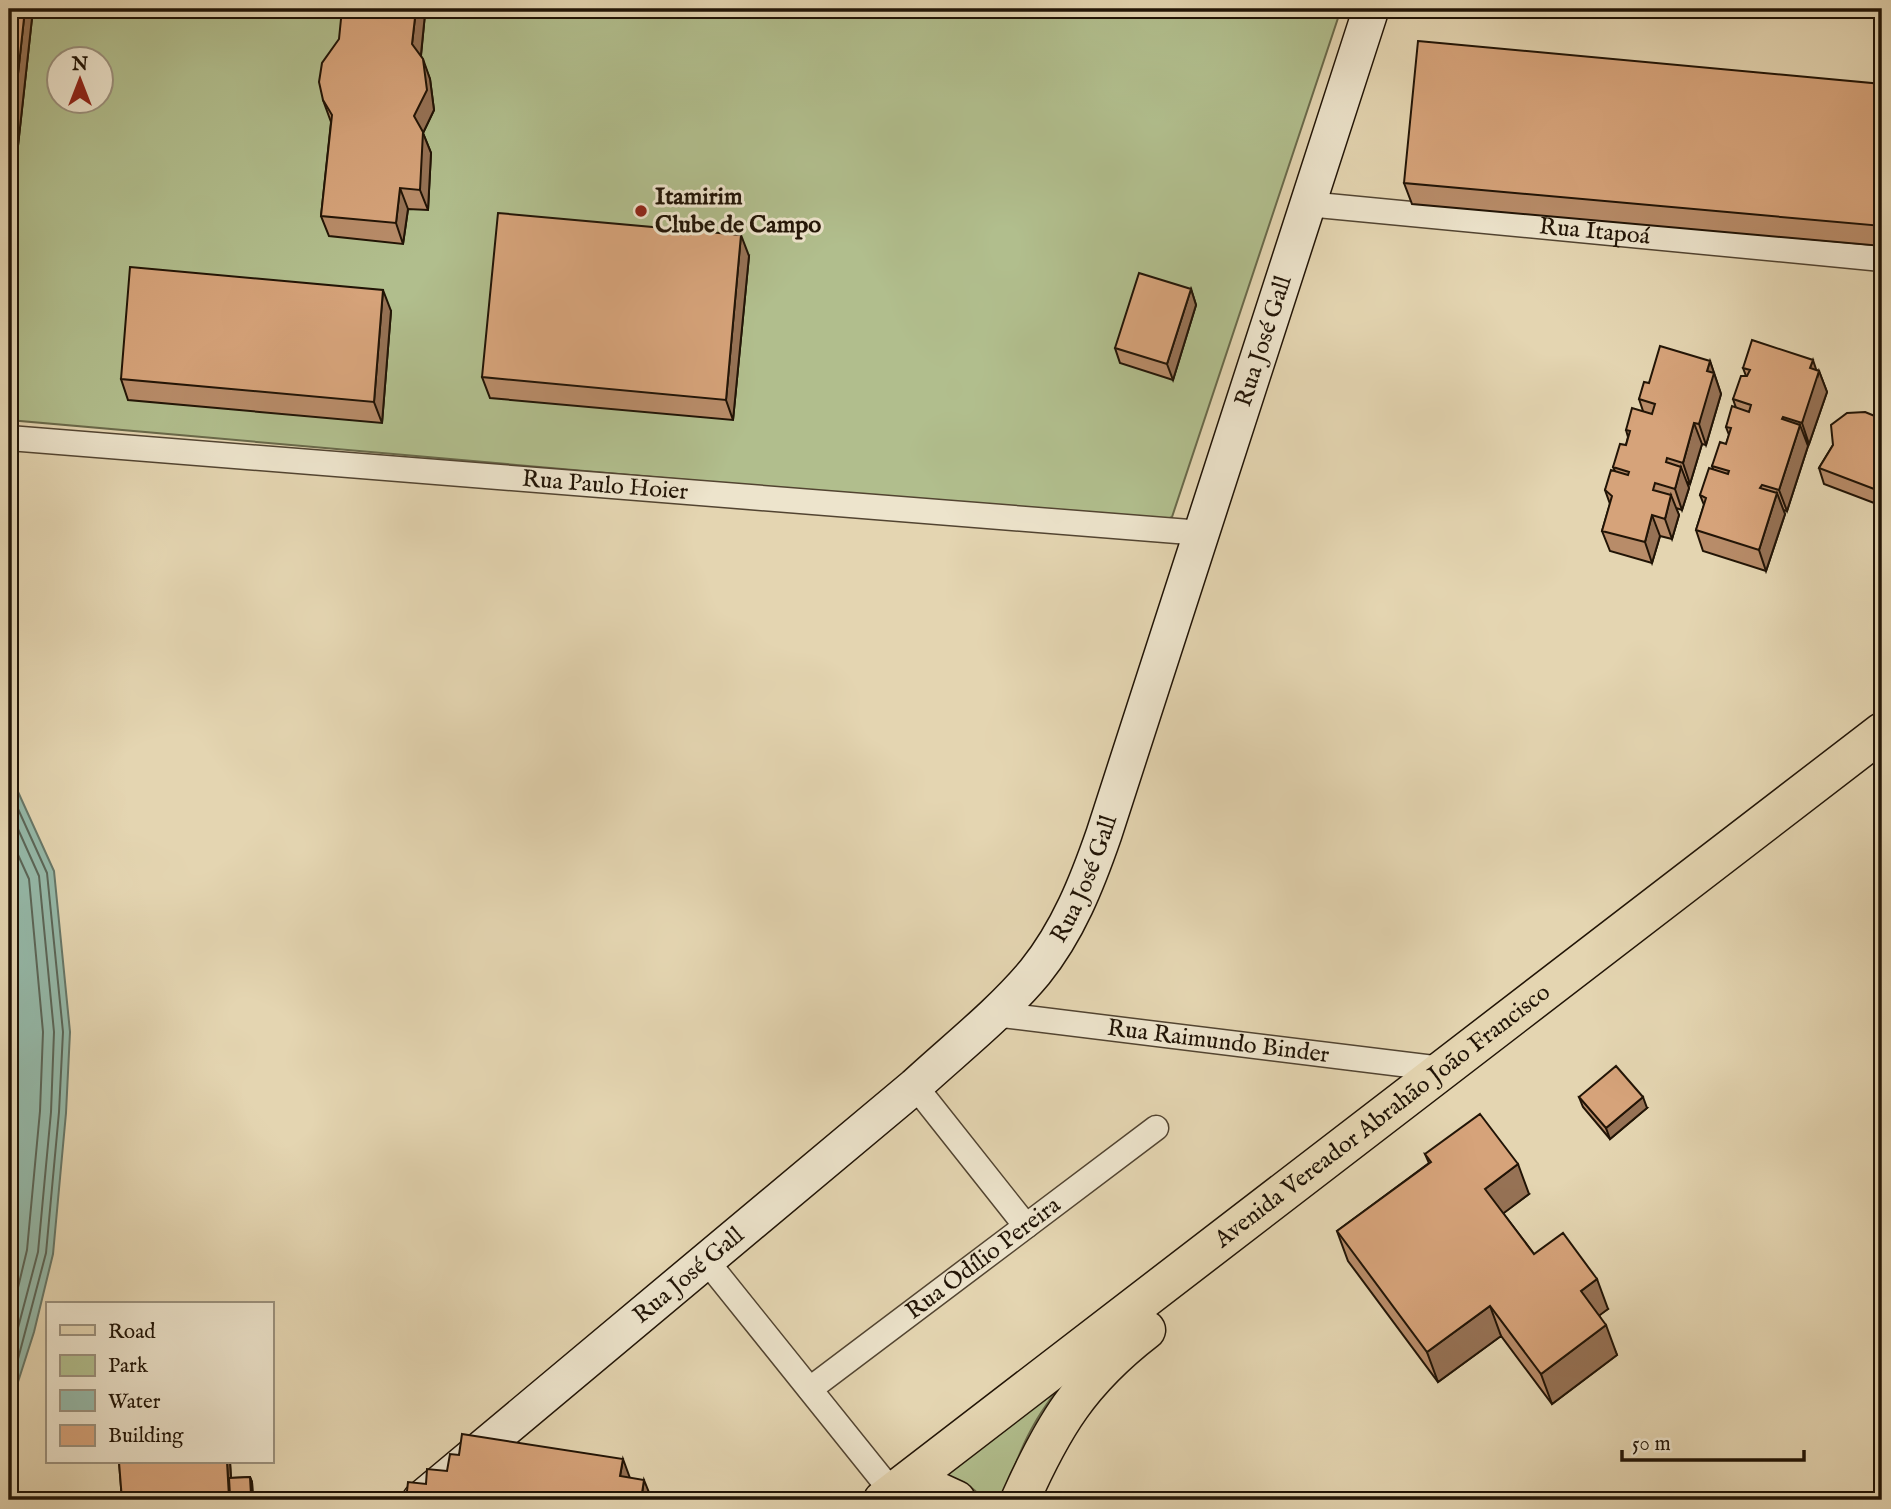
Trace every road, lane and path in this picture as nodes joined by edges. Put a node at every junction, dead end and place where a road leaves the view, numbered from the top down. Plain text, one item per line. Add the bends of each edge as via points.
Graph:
1 (1371, 9) edge
2 (1307, 204) junction
3 (1882, 259) edge
4 (9, 438) edge
5 (1202, 533) junction
6 (1882, 732) edge
7 (1882, 763) edge
8 (995, 1014) junction
9 (1442, 1069) junction
10 (915, 1086) junction
11 (1156, 1128) dead end
12 (1026, 1226) junction
13 (705, 1259) junction
14 (810, 1389) junction
15 (892, 1493) edge
16 (421, 1500) edge
17 (956, 1500) edge
18 (1020, 1500) edge

1 - 2 main road, Rua José Gall
2 - 3 street, Rua Itapoá
2 - 5 main road, Rua José Gall
4 - 5 street, Rua Paulo Hoier
5 - 8 main road, Rua José Gall via 1085,888 1035,972
6 - 9 main road, Avenida Vereador Abrahão João Francisco
7 - 18 main road, Avenida Vereador Abrahão João Francisco via 1110,1358 1079,1391
8 - 9 street, Rua Raimundo Binder
8 - 10 main road, Rua José Gall
9 - 15 main road, Avenida Vereador Abrahão João Francisco
10 - 12 street
10 - 13 main road, Rua José Gall
11 - 12 street, Rua Odílio Pereira
12 - 14 street, Rua Odílio Pereira
13 - 14 street
13 - 16 main road, Rua José Gall
14 - 15 street
15 - 17 main road via 932,1489

